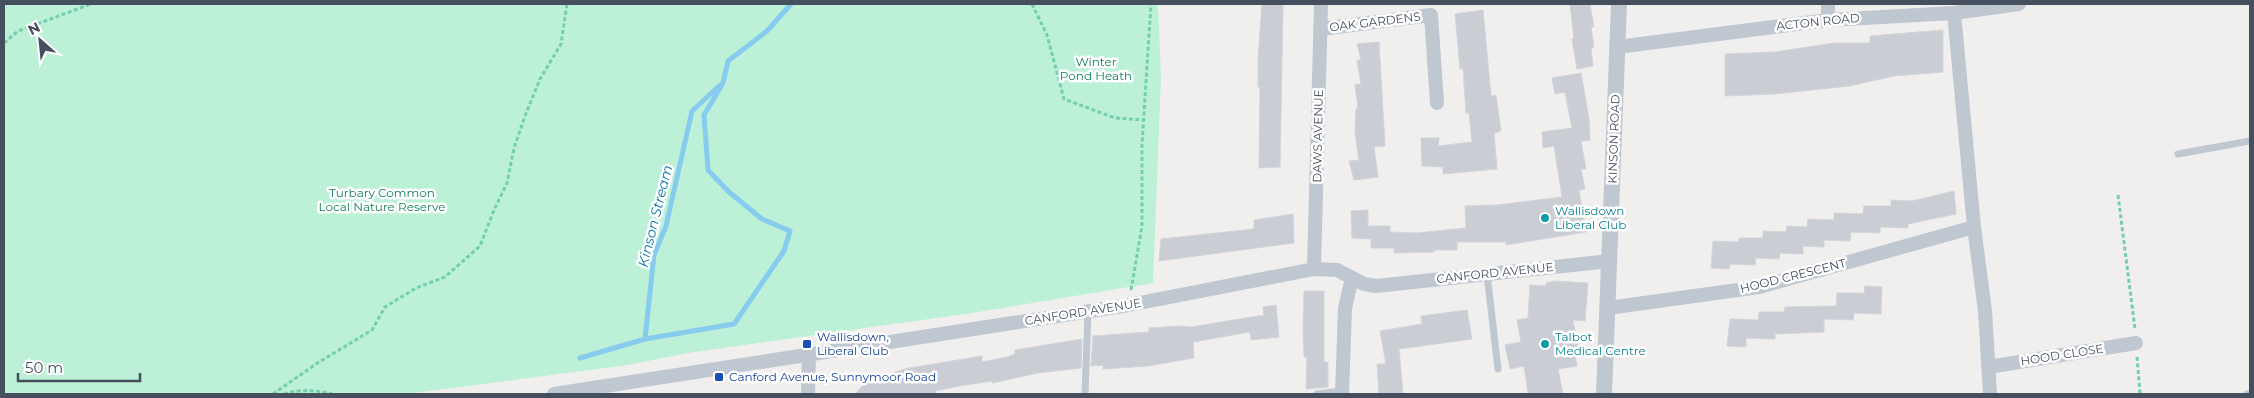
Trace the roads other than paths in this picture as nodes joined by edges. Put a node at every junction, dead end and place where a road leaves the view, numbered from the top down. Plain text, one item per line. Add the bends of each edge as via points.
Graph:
1 (1321, 4) edge
2 (1619, 4) edge
3 (1828, 4) edge
4 (2019, 4) edge
5 (1432, 9) edge
6 (1954, 13) junction
7 (1828, 20) junction
8 (1320, 29) junction
9 (1617, 47) junction
10 (1437, 103) dead end
11 (2250, 141) edge
12 (2178, 154) dead end
13 (1974, 228) junction
14 (1610, 261) junction
15 (1314, 269) junction
16 (1487, 274) junction
17 (1352, 278) junction
18 (1608, 308) junction
19 (1088, 312) junction
20 (2136, 343) road end
21 (809, 353) junction
22 (1988, 367) junction
23 (1498, 369) dead end
24 (1342, 392) edge
25 (554, 394) edge
26 (808, 394) edge
27 (1085, 394) edge
28 (1317, 394) edge
29 (1604, 394) edge
30 (1990, 394) edge

1 - 8 street, DAWS AVENUE
2 - 9 street, KINSON ROAD
3 - 7 street
4 - 6 street, ACTON ROAD
5 - 8 street, OAK GARDENS
5 - 10 street, OAK GARDENS
6 - 7 street, ACTON ROAD
6 - 13 street
7 - 9 street, ACTON ROAD
8 - 15 street, DAWS AVENUE
9 - 14 street, KINSON ROAD
11 - 12 lane
13 - 18 street, HOOD CRESCENT via 1759,287
13 - 22 street via 1985,311
14 - 16 street, CANFORD AVENUE
14 - 18 street, KINSON ROAD
15 - 17 street, CANFORD AVENUE via 1337,270
15 - 19 street, CANFORD AVENUE
16 - 17 street, CANFORD AVENUE via 1376,286
16 - 23 lane
17 - 24 street via 1345,308
18 - 29 street, KINSON ROAD
19 - 21 street, CANFORD AVENUE
19 - 27 lane
20 - 22 street, HOOD CLOSE
21 - 25 street, CANFORD AVENUE
21 - 26 street
22 - 30 street
24 - 28 lane

